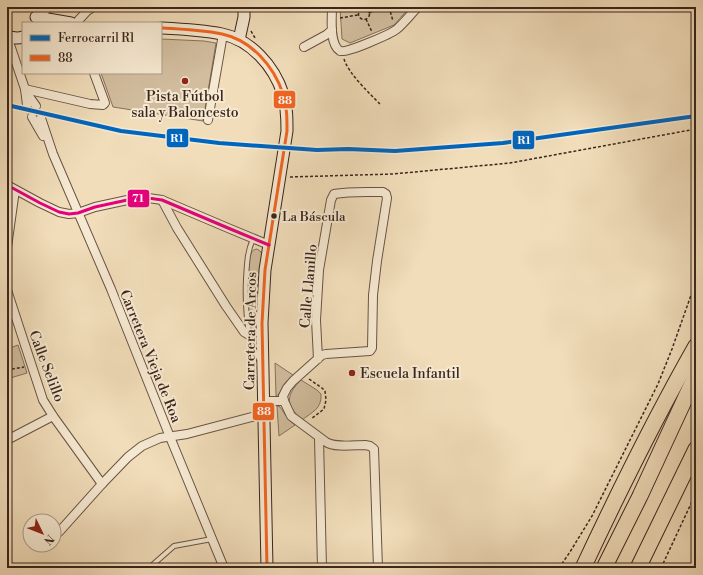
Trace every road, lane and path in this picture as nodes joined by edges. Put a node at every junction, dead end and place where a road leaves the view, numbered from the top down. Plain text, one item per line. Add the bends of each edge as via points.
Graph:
1 (50, 7) edge
2 (93, 7) edge
3 (244, 7) edge
4 (332, 7) edge
5 (384, 7) edge
6 (389, 7) edge
7 (418, 7) edge
8 (362, 8) edge
9 (369, 12) junction
10 (358, 15) junction
11 (34, 16) edge
12 (332, 19) junction
13 (366, 19) junction
14 (67, 22) edge
15 (77, 22) edge
16 (394, 23) dead end
17 (162, 28) edge
18 (332, 30) junction
19 (223, 34) junction
20 (14, 37) edge
21 (239, 40) junction
22 (375, 40) junction
23 (304, 47) dead end
24 (342, 52) junction
25 (94, 74) edge
26 (25, 90) junction
27 (380, 104) dead end
28 (27, 105) tunnel mouth
29 (36, 106) tunnel mouth
30 (32, 117) tunnel mouth
31 (41, 118) tunnel mouth
32 (208, 120) dead end
33 (696, 129) edge
34 (53, 154) junction
35 (280, 173) junction
36 (7, 185) edge
37 (15, 190) junction
38 (162, 200) junction
39 (78, 213) junction
40 (253, 238) junction
41 (269, 245) junction
42 (7, 247) edge
43 (696, 281) edge
44 (7, 290) edge
45 (249, 335) junction
46 (696, 346) edge
47 (318, 358) junction
48 (31, 366) junction
49 (263, 366) junction
50 (7, 370) edge
51 (301, 374) junction
52 (696, 375) edge
53 (263, 401) junction
54 (284, 401) junction
55 (263, 414) junction
56 (53, 416) junction
57 (304, 426) junction
58 (170, 437) junction
59 (319, 438) junction
60 (7, 440) edge
61 (696, 449) edge
62 (102, 484) junction
63 (696, 494) edge
64 (62, 529) edge
65 (212, 539) junction
66 (149, 568) edge
67 (224, 568) edge
68 (267, 568) edge
69 (322, 568) edge
70 (378, 568) edge
71 (559, 568) edge
72 (583, 568) edge
73 (604, 568) edge
74 (638, 568) edge
75 (661, 568) edge

1 - 11 street
2 - 15 street
3 - 21 street
4 - 12 street
5 - 9 path
6 - 16 path
7 - 22 street via 397,30
8 - 9 path
8 - 10 path
9 - 13 path
10 - 12 path
10 - 13 path
11 - 14 street
12 - 18 street
13 - 22 path
17 - 19 street
18 - 23 street
18 - 24 street via 336,46
19 - 21 street
19 - 32 street
20 - 26 street via 12,50
21 - 35 street, Carretera de Arcos via 267,63 284,95 287,131
22 - 24 street
24 - 27 path via 350,70
25 - 26 street via 105,103 103,105
26 - 28 street
26 - 29 street
30 - 34 street, Carretera Vieja de Roa
31 - 34 street, Carretera Vieja de Roa
33 - 35 path via 510,163 393,174
34 - 39 street, Carretera Vieja de Roa
35 - 41 street, Carretera de Arcos
36 - 37 street
37 - 39 street via 59,212
37 - 42 street
38 - 39 street via 132,199
38 - 40 street
38 - 45 street via 222,299 244,332
39 - 58 street, Carretera Vieja de Roa
40 - 41 street
40 - 45 lane via 247,260 245,304
41 - 49 street, Carretera de Arcos via 262,322
43 - 71 path via 658,384 592,516
44 - 48 street, Calle Selillo
45 - 49 lane
46 - 72 highway via 631,469
47 - 47 street, Calle Llanillo via 326,354 370,352 372,348 373,296 387,198 383,192 334,194 331,200 319,270 316,320
47 - 51 street
48 - 50 path
48 - 56 street, Calle Selillo via 43,400
49 - 53 street, Carretera de Arcos
51 - 54 street via 287,388
51 - 57 path via 325,391 326,400 324,408
52 - 73 highway
53 - 54 street
53 - 55 street, Carretera de Arcos
54 - 57 street via 291,416
55 - 58 street
55 - 68 street, Carretera de Arcos
56 - 60 street
56 - 62 street, Calle Selillo
57 - 59 street
58 - 62 street via 160,438 142,446
58 - 65 street, Carretera Vieja de Roa
59 - 69 street
59 - 70 street via 329,444 366,444 374,449
61 - 74 highway
62 - 64 street
63 - 75 path
65 - 66 lane via 174,546
65 - 67 street, Carretera Vieja de Roa

